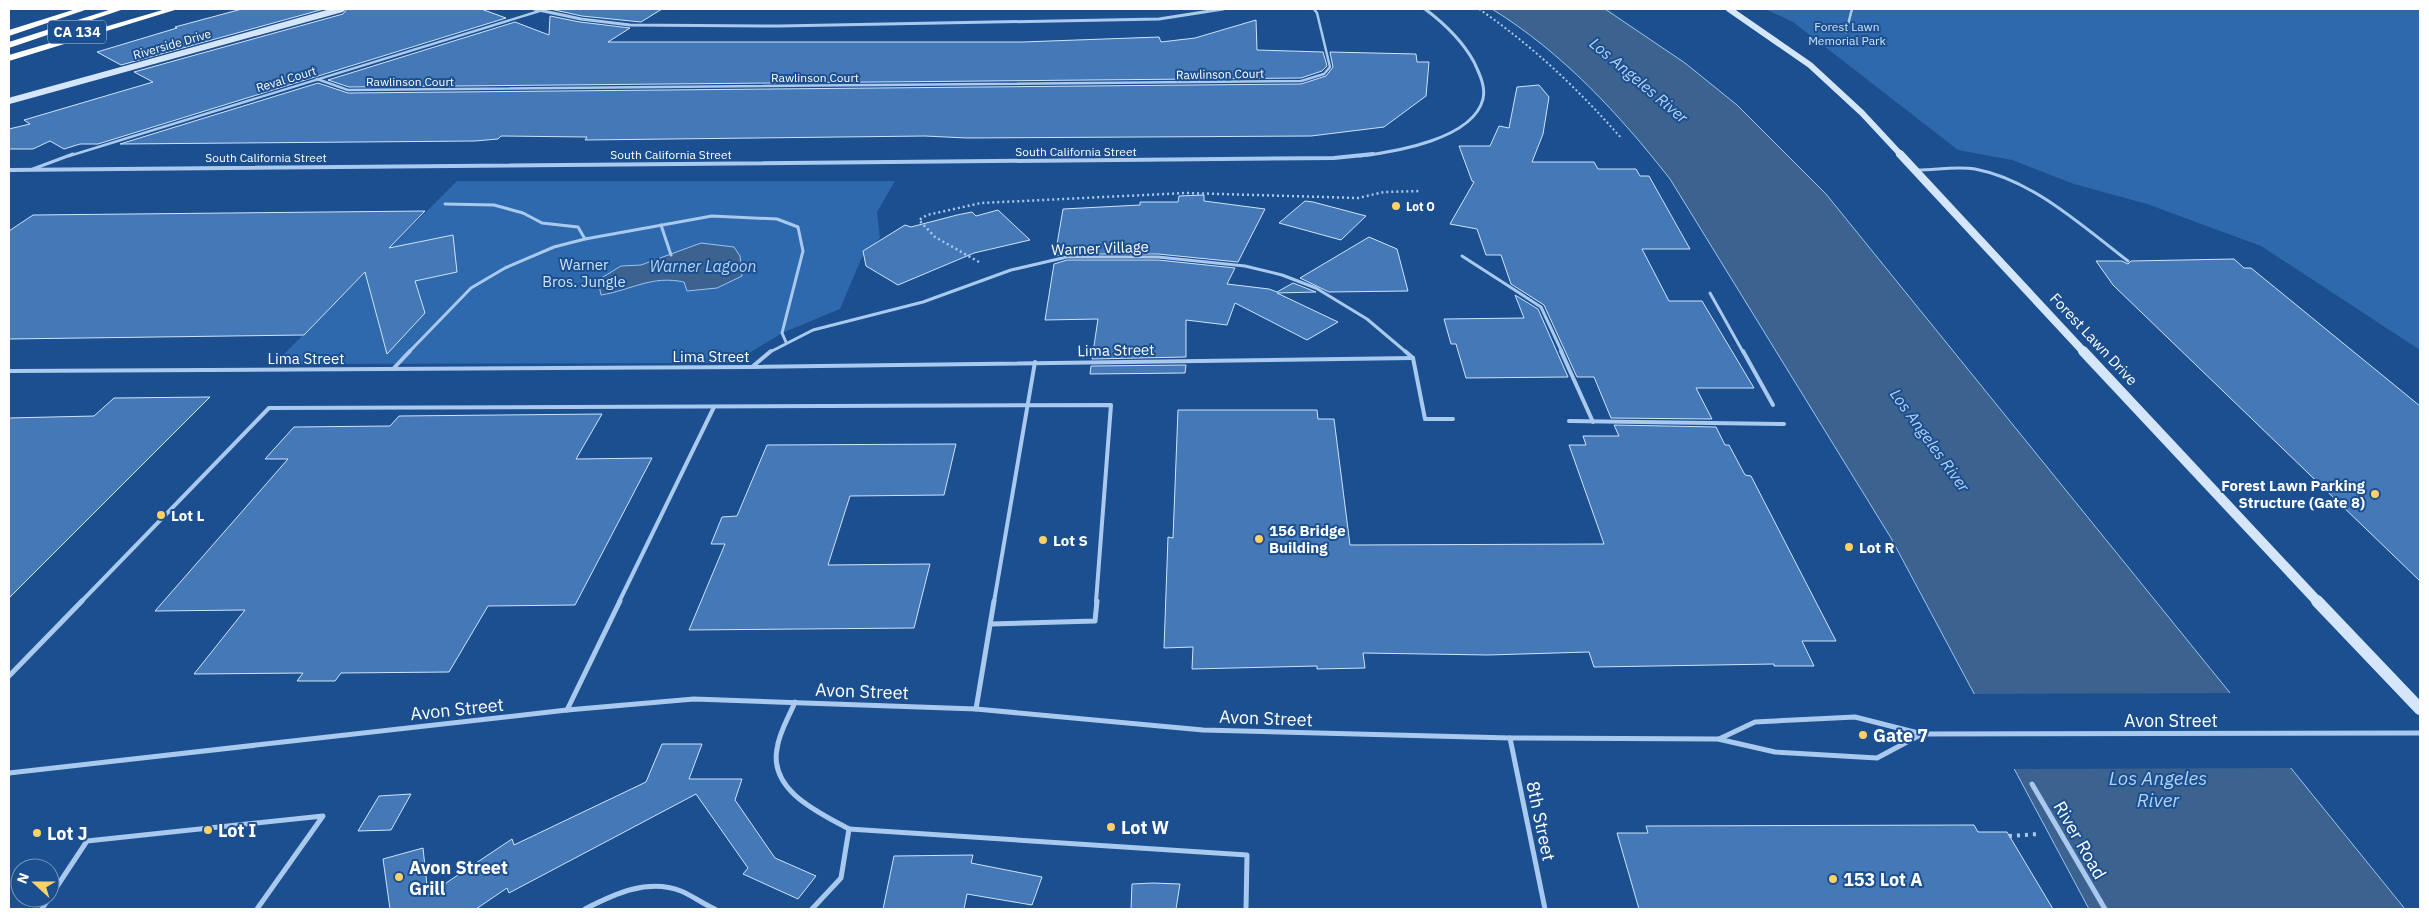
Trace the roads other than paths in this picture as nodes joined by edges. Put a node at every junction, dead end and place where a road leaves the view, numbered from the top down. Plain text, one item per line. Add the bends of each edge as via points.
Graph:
1 (84, 9) edge
2 (105, 9) edge
3 (120, 9) edge
4 (145, 9) edge
5 (174, 9) edge
6 (342, 9) edge
7 (534, 9) edge
8 (546, 9) edge
9 (1223, 9) edge
10 (1314, 9) edge
11 (1425, 9) edge
12 (1729, 9) edge
13 (1852, 9) edge
14 (540, 11) junction
15 (1846, 32) dead end
16 (9, 33) edge
17 (9, 40) edge
18 (9, 45) edge
19 (9, 54) edge
20 (9, 58) edge
21 (317, 79) junction
22 (9, 101) edge
23 (33, 169) junction
24 (9, 170) edge
25 (1915, 170) junction
26 (445, 204) dead end
27 (661, 225) junction
28 (585, 239) junction
29 (672, 255) dead end
30 (1462, 256) dead end
31 (2128, 261) dead end
32 (1710, 294) dead end
33 (786, 342) junction
34 (1413, 358) junction
35 (1035, 362) junction
36 (752, 367) junction
37 (393, 369) junction
38 (9, 371) edge
39 (1773, 405) dead end
40 (1029, 406) junction
41 (714, 407) junction
42 (1454, 419) dead end
43 (1569, 421) dead end
44 (1593, 422) junction
45 (1784, 424) dead end
46 (991, 624) junction
47 (9, 676) edge
48 (794, 702) junction
49 (976, 709) junction
50 (2420, 709) edge
51 (567, 710) junction
52 (2420, 733) edge
53 (1922, 734) junction
54 (1510, 738) junction
55 (1718, 739) junction
56 (9, 773) edge
57 (2032, 784) dead end
58 (849, 829) junction
59 (60, 882) edge
60 (257, 909) edge
61 (585, 909) edge
62 (715, 909) edge
63 (812, 909) edge
64 (1246, 909) edge
65 (1545, 909) edge
66 (2105, 909) edge

1 - 16 highway, CA 134
2 - 17 highway
3 - 18 highway
4 - 19 highway, CA 134
5 - 20 highway
6 - 22 street, Riverside Drive
7 - 14 street
8 - 14 lane, Reval Court
9 - 14 street via 1159,19 1091,22 780,26 630,25
10 - 21 lane, Rawlinson Court via 1330,67 1314,78 1265,82 348,90
11 - 23 street, South California Street via 1448,25 1470,55 1484,84 1483,104 1468,123 1442,136 1396,151 1334,158
12 - 25 street, Forest Lawn Drive via 1810,65 1862,113
13 - 15 lane
14 - 21 lane, Reval Court
21 - 23 lane, Reval Court
23 - 24 street, South California Street
25 - 31 lane via 1973,169 1995,175 2038,195
25 - 50 street, Forest Lawn Drive
26 - 28 lane via 494,205 523,213 542,223 578,227
27 - 28 lane
27 - 29 lane
27 - 33 lane via 712,216 777,219 798,227 803,251 782,333
28 - 37 lane via 536,254 471,288
30 - 44 lane via 1541,307
32 - 39 lane
33 - 34 lane, Warner Village via 813,330 923,302 1034,263 1066,257 1158,256 1245,266 1316,288 1367,320
33 - 36 lane, Warner Village
34 - 35 lane, Lima Street
34 - 42 lane via 1425,419
35 - 36 lane, Lima Street
35 - 40 lane
36 - 37 lane, Lima Street
37 - 38 lane, Lima Street
40 - 41 lane
40 - 46 lane
40 - 46 lane via 1111,405 1095,621
41 - 47 lane via 269,408
41 - 51 lane
43 - 44 lane
44 - 45 lane
46 - 49 lane
48 - 49 lane, Avon Street
48 - 51 lane, Avon Street via 694,698
48 - 58 lane via 776,752 782,779 795,798
49 - 54 lane, Avon Street via 1203,730
51 - 56 lane, Avon Street
52 - 53 lane, Avon Street
53 - 55 lane, Avon Street via 1855,716 1755,722
53 - 55 lane, Avon Street via 1877,758 1775,752
54 - 55 lane, Avon Street
54 - 65 lane, 8th Street
57 - 66 lane, River Road
58 - 63 lane via 841,878
58 - 64 lane via 1247,855
59 - 60 lane via 87,841 322,816
61 - 62 lane via 606,897 639,887 670,888

